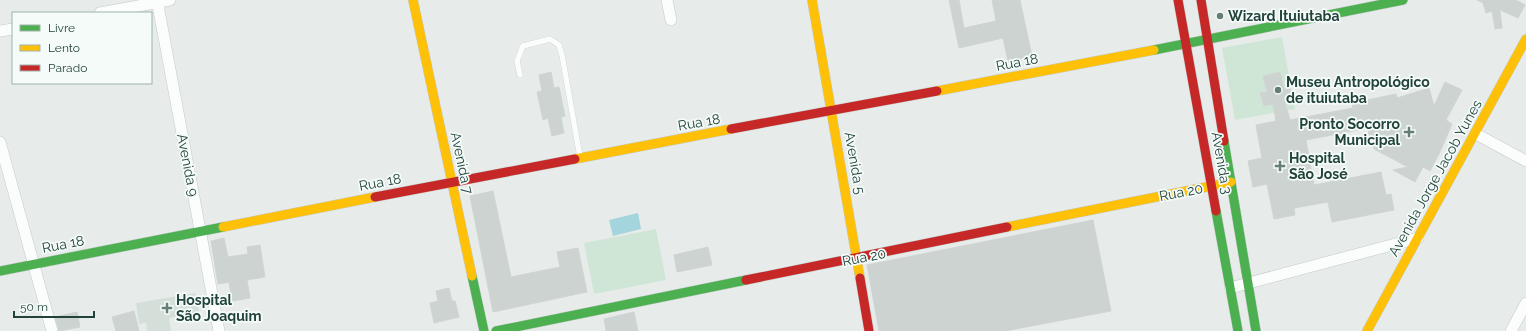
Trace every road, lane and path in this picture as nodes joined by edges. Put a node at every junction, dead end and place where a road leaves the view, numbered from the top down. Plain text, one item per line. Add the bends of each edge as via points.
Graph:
1 (170, 0) edge
2 (413, 0) edge
3 (667, 0) edge
4 (812, 0) edge
5 (1178, 0) edge
6 (1200, 0) edge
7 (1403, 0) edge
8 (158, 1) edge
9 (105, 12) edge
10 (671, 20) dead end
11 (12, 29) edge
12 (0, 31) edge
13 (1526, 39) edge
14 (1207, 40) junction
15 (1186, 44) junction
16 (520, 75) dead end
17 (832, 112) junction
18 (1476, 134) junction
19 (0, 142) edge
20 (580, 158) junction
21 (1526, 161) edge
22 (451, 182) junction
23 (1231, 182) junction
24 (1212, 186) junction
25 (201, 232) junction
26 (1418, 238) junction
27 (857, 258) junction
28 (33, 264) junction
29 (0, 271) edge
30 (1248, 284) junction
31 (1230, 288) junction
32 (1526, 303) edge
33 (52, 331) edge
34 (219, 331) edge
35 (484, 331) edge
36 (496, 331) edge
37 (869, 331) edge
38 (1238, 331) edge
39 (1256, 331) edge
40 (1367, 331) edge
41 (1511, 331) edge

1 - 8 street
2 - 22 street, Avenida 7
3 - 10 street
4 - 17 street, Avenida 5
5 - 15 street, Avenida 3
6 - 14 street, Avenida 3
7 - 14 street, Rua 18
8 - 9 street
8 - 25 street, Avenida 9
11 - 12 street
13 - 18 street, Avenida Jorge Jacob Yunes
14 - 15 street, Rua 18
14 - 23 street, Avenida 3
15 - 17 street, Rua 18
15 - 24 street, Avenida 3
16 - 20 lane via 517,61 523,46 550,39 559,45
17 - 20 street, Rua 18
17 - 27 street, Avenida 5
18 - 21 street
18 - 26 street, Avenida Jorge Jacob Yunes
19 - 28 street
20 - 22 street, Rua 18
22 - 25 street, Rua 18
22 - 35 street, Avenida 7
23 - 24 street, Rua 20
23 - 30 street, Avenida 3
24 - 27 street, Rua 20
24 - 31 street, Avenida 3
25 - 28 street, Rua 18
25 - 34 street, Avenida 9
26 - 30 street
26 - 40 street, Avenida Jorge Jacob Yunes
27 - 36 street, Rua 20
27 - 37 street, Avenida 5
28 - 29 street, Rua 18
28 - 33 street
30 - 31 street
30 - 39 street, Avenida 3
31 - 38 street, Avenida 3
32 - 41 street

